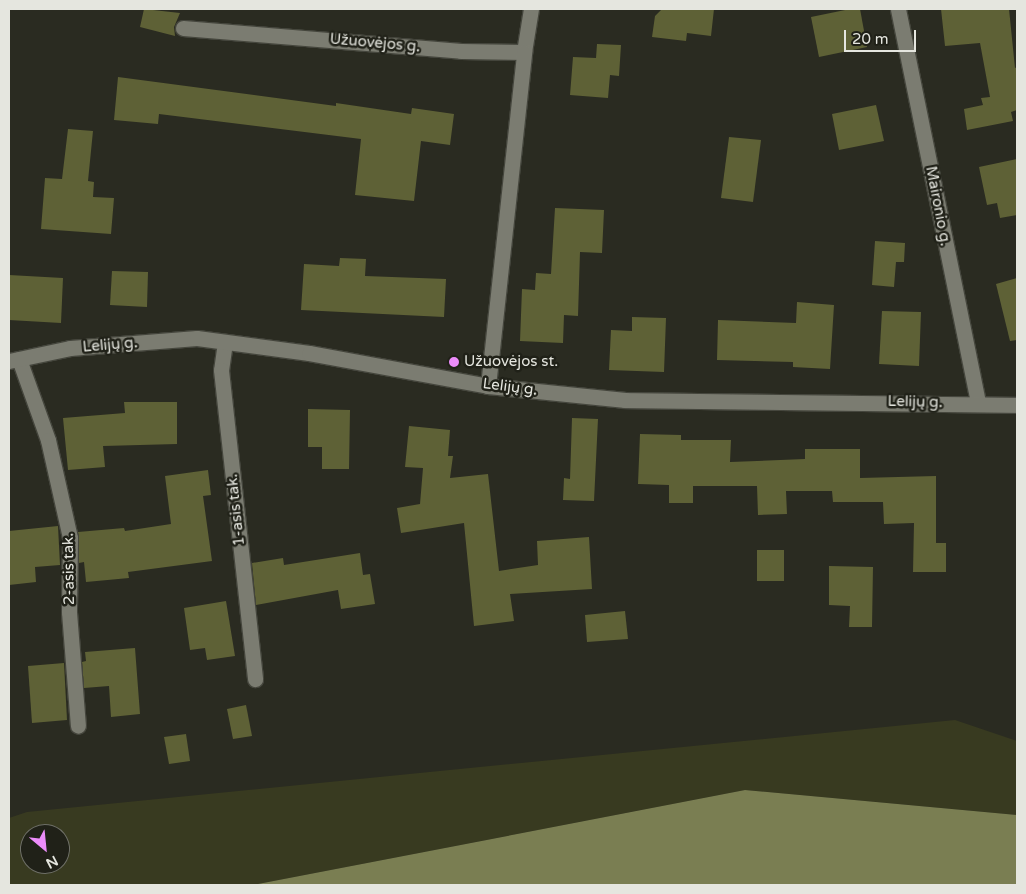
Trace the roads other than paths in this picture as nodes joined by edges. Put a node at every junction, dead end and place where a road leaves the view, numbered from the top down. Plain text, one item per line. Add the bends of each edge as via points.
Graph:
1 (531, 9) edge
2 (898, 9) edge
3 (183, 28) dead end
4 (524, 52) junction
5 (225, 342) junction
6 (14, 360) edge
7 (488, 386) junction
8 (978, 403) junction
9 (1017, 405) edge
10 (255, 679) dead end
11 (78, 726) dead end

1 - 4 street
2 - 8 street, Maironio g.
3 - 4 street, Užuovėjos g.
4 - 7 street
5 - 6 street, Lelijų g. via 187,338 70,348
5 - 7 street, Lelijų g. via 309,353
5 - 10 street, 1-asis tak. via 220,370
6 - 11 street, 2-asis tak. via 48,440 70,538 69,612
7 - 8 street, Lelijų g. via 625,400
8 - 9 street, Lelijų g.

